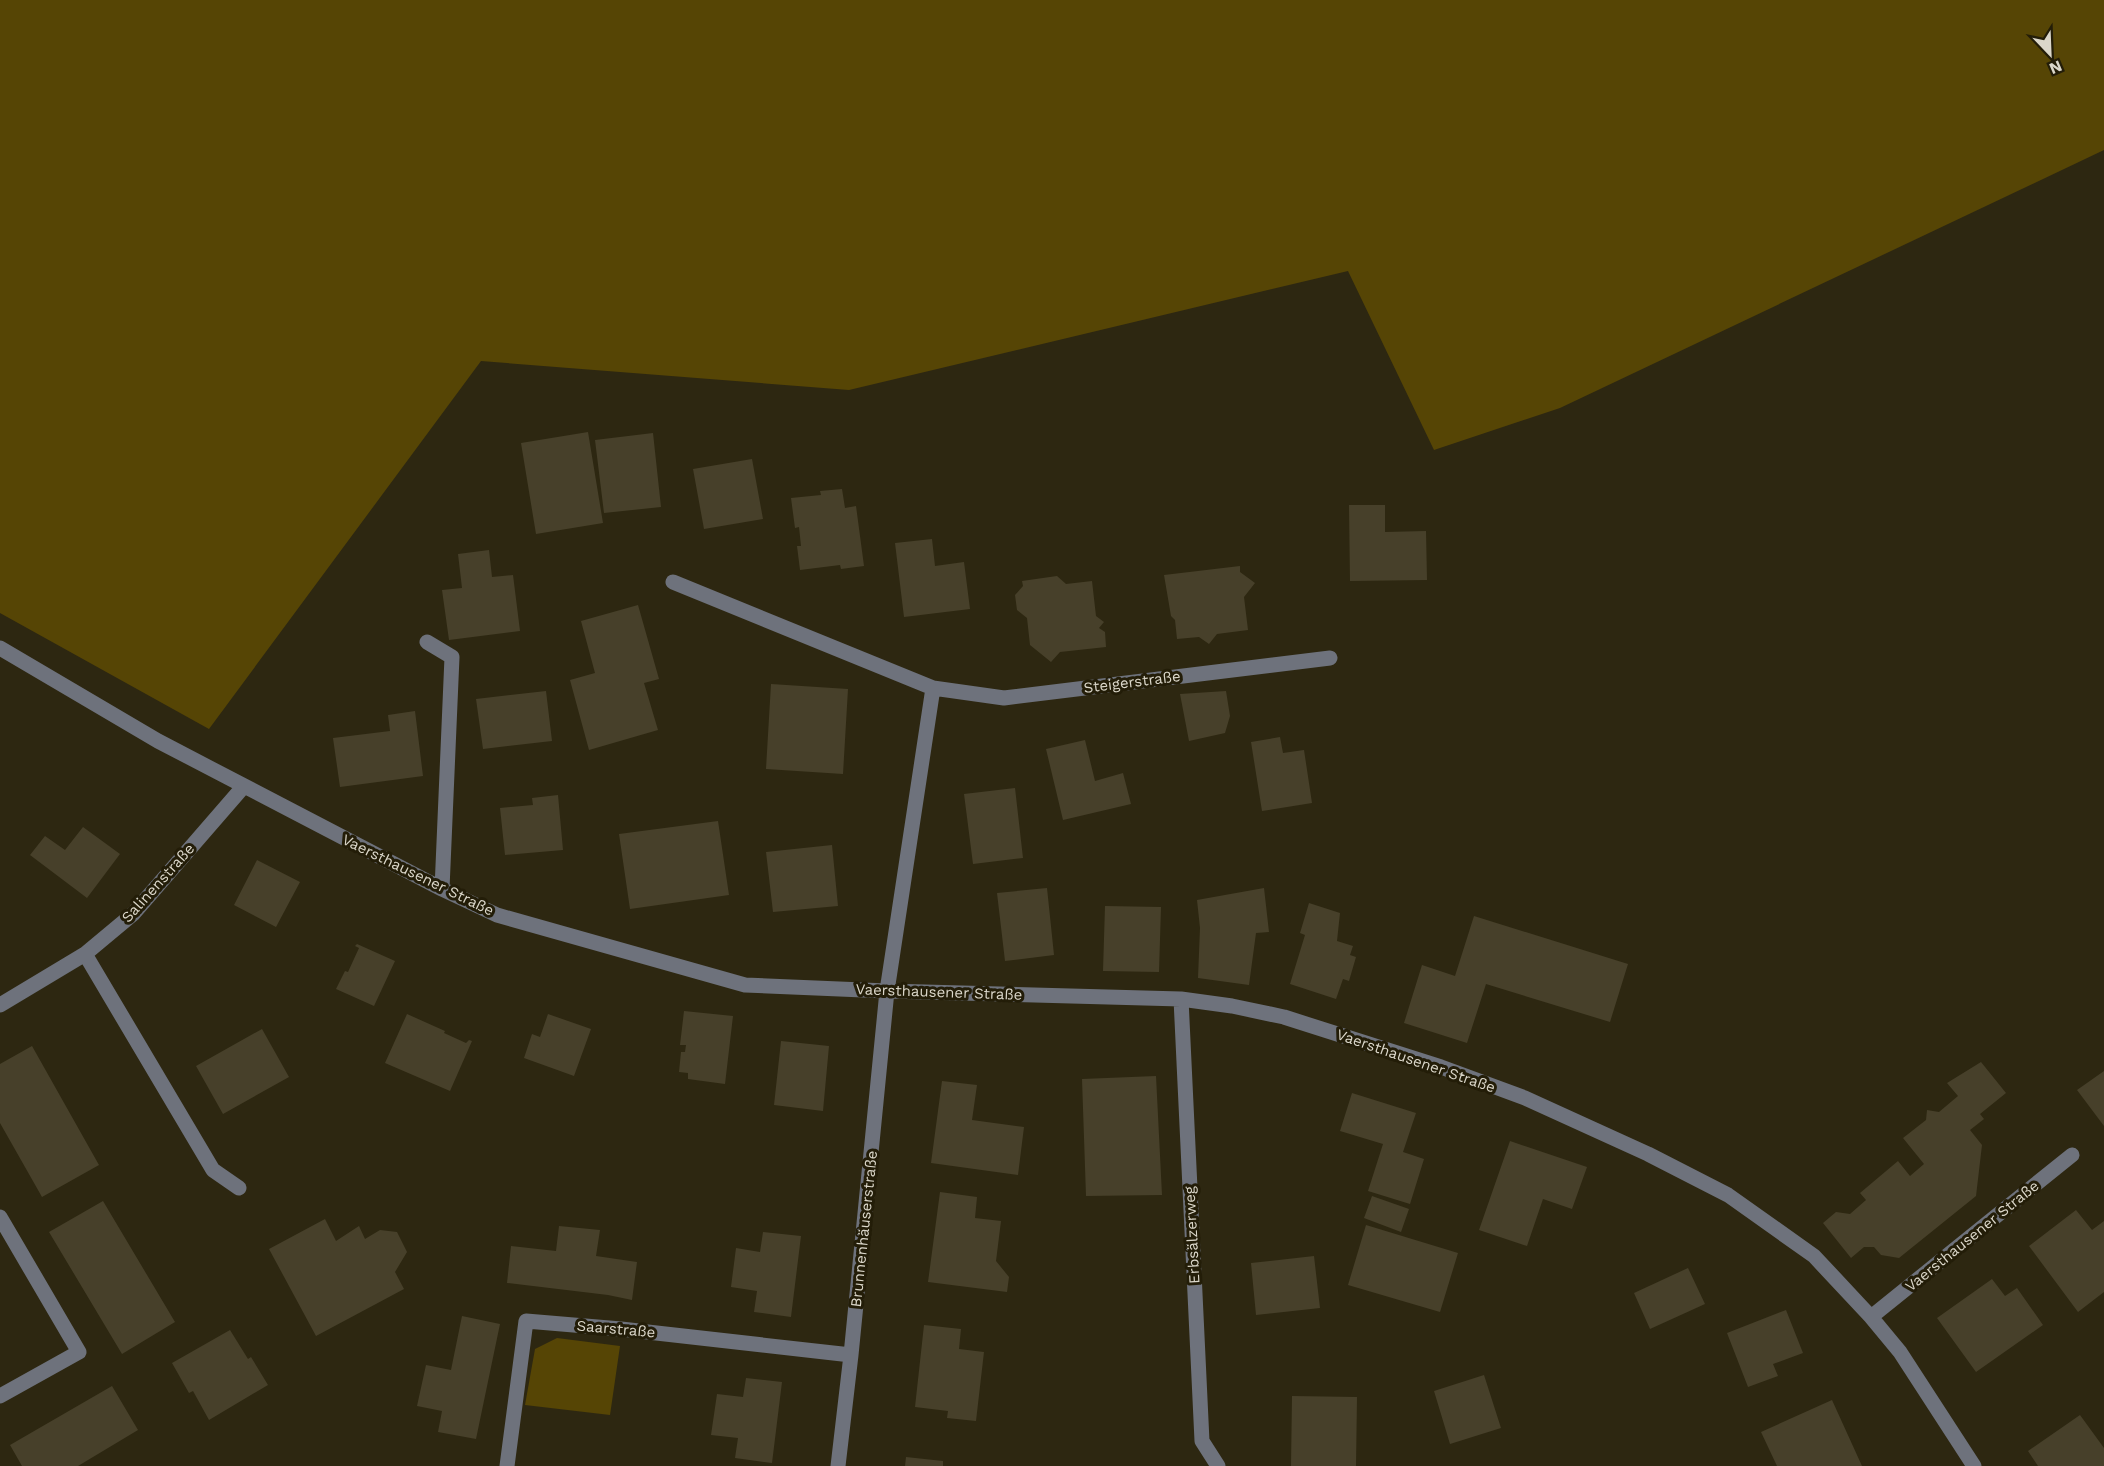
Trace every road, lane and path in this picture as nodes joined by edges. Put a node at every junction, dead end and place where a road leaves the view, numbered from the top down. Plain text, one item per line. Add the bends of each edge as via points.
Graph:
1 (673, 582) dead end
2 (427, 642) dead end
3 (0, 648) edge
4 (1330, 658) dead end
5 (933, 688) junction
6 (244, 786) junction
7 (442, 889) junction
8 (85, 954) junction
9 (887, 991) junction
10 (1181, 999) junction
11 (0, 1005) edge
12 (2072, 1155) dead end
13 (239, 1188) dead end
14 (0, 1217) edge
15 (1871, 1317) junction
16 (851, 1355) junction
17 (0, 1396) edge
18 (507, 1466) edge
19 (838, 1466) edge
20 (1218, 1466) edge
21 (1974, 1466) edge

1 - 5 street, Steigerstraße
2 - 7 street via 452,657
3 - 6 street, Vaersthausener Straße via 158,741
4 - 5 street, Steigerstraße via 1005,698
5 - 9 street
6 - 7 street, Vaersthausener Straße
6 - 8 street, Salinenstraße via 134,914
7 - 9 street, Vaersthausener Straße via 497,915 745,985
8 - 11 street, Salinenstraße
8 - 13 street via 213,1170
9 - 10 street, Vaersthausener Straße
9 - 16 street, Brunnenhäuserstraße
10 - 15 street, Vaersthausener Straße via 1284,1017 1441,1067 1526,1098 1648,1154 1728,1195 1814,1256
10 - 20 street, Erbsälzerweg via 1202,1441
12 - 15 street, Vaersthausener Straße
14 - 17 street via 79,1352
15 - 21 street, Vaersthausener Straße via 1900,1352
16 - 18 street, Saarstraße via 526,1321
16 - 19 street, Brunnenhäuserstraße

